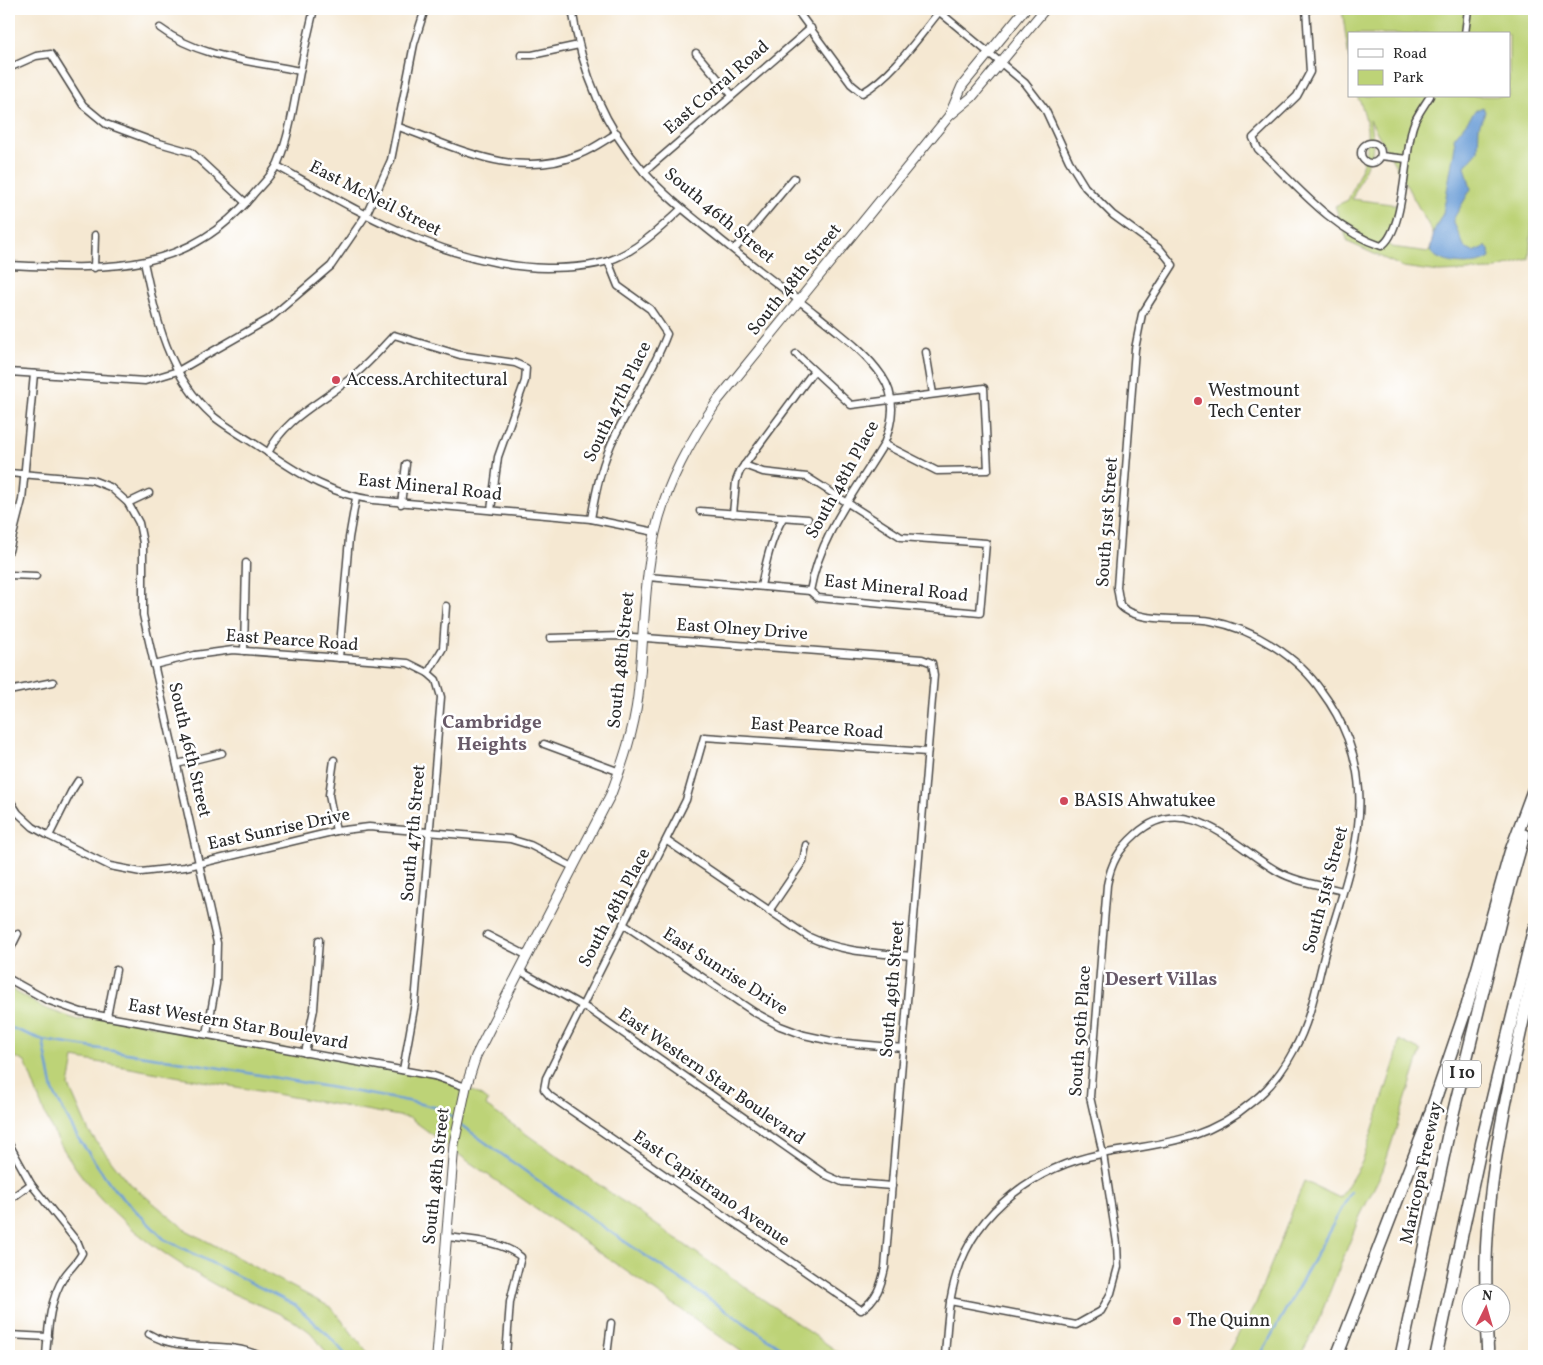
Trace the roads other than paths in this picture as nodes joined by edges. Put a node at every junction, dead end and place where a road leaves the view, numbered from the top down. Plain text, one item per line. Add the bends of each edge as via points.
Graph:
1 (314, 9) edge
2 (572, 9) edge
3 (796, 9) edge
4 (1025, 9) edge
5 (1045, 9) edge
6 (1306, 9) edge
7 (1468, 9) edge
8 (938, 10) edge
9 (424, 12) edge
10 (160, 28) dead end
11 (810, 28) junction
12 (1465, 32) edge
13 (579, 45) junction
14 (696, 53) dead end
15 (989, 54) junction
16 (521, 55) dead end
17 (1001, 63) junction
18 (9, 68) edge
19 (300, 71) junction
20 (732, 95) junction
21 (1429, 98) edge
22 (949, 116) junction
23 (399, 127) junction
24 (617, 133) junction
25 (1381, 156) dead end
26 (1407, 160) junction
27 (277, 166) junction
28 (644, 172) junction
29 (794, 178) dead end
30 (246, 204) junction
31 (682, 209) junction
32 (366, 215) junction
33 (94, 235) dead end
34 (734, 250) junction
35 (608, 261) junction
36 (144, 262) junction
37 (9, 265) edge
38 (94, 268) junction
39 (799, 301) junction
40 (926, 352) dead end
41 (796, 354) dead end
42 (178, 370) junction
43 (9, 372) edge
44 (813, 372) junction
45 (34, 374) junction
46 (934, 394) junction
47 (892, 401) junction
48 (884, 444) junction
49 (268, 453) junction
50 (406, 464) dead end
51 (744, 464) junction
52 (9, 473) edge
53 (25, 474) junction
54 (149, 493) dead end
55 (356, 498) junction
56 (846, 502) junction
57 (128, 503) junction
58 (401, 504) junction
59 (491, 510) junction
60 (700, 511) dead end
61 (733, 514) junction
62 (783, 518) junction
63 (591, 519) junction
64 (808, 519) dead end
65 (655, 532) junction
66 (9, 551) edge
67 (246, 564) dead end
68 (9, 574) edge
69 (36, 576) dead end
70 (648, 577) junction
71 (761, 586) junction
72 (810, 591) junction
73 (446, 606) dead end
74 (550, 638) dead end
75 (643, 638) junction
76 (244, 651) junction
77 (339, 658) junction
78 (932, 663) joint
79 (154, 665) junction
80 (428, 674) junction
81 (53, 682) dead end
82 (9, 691) edge
83 (704, 737) joint
84 (544, 744) dead end
85 (927, 752) junction
86 (222, 753) dead end
87 (334, 760) dead end
88 (177, 764) junction
89 (620, 772) junction
90 (78, 781) dead end
91 (1534, 788) edge
92 (1534, 795) edge
93 (9, 799) edge
94 (336, 831) junction
95 (429, 832) junction
96 (49, 836) junction
97 (667, 841) junction
98 (806, 845) dead end
99 (200, 862) junction
100 (573, 867) junction
101 (1342, 892) junction
102 (769, 912) junction
103 (624, 924) junction
104 (1534, 928) edge
105 (18, 934) dead end
106 (488, 935) dead end
107 (319, 940) dead end
108 (9, 952) edge
109 (528, 956) junction
110 (911, 956) junction
111 (116, 970) dead end
112 (1534, 970) edge
113 (520, 971) junction
114 (9, 979) edge
115 (581, 1005) junction
116 (106, 1017) junction
117 (207, 1034) junction
118 (903, 1048) junction
119 (305, 1053) junction
120 (403, 1070) junction
121 (466, 1086) junction
122 (544, 1090) joint
123 (9, 1144) edge
124 (1103, 1154) junction
125 (31, 1184) junction
126 (892, 1186) junction
127 (9, 1200) edge
128 (447, 1237) junction
129 (1486, 1282) edge
130 (950, 1301) junction
131 (861, 1310) joint
132 (611, 1322) dead end
133 (1487, 1332) edge
134 (149, 1334) dead end
135 (9, 1335) edge
136 (48, 1338) junction
137 (207, 1346) junction
138 (46, 1356) edge
139 (206, 1356) edge
140 (260, 1356) edge
141 (436, 1356) edge
142 (506, 1356) edge
143 (607, 1356) edge
144 (944, 1356) edge
145 (1337, 1356) edge
146 (1401, 1356) edge
147 (1436, 1356) edge
148 (1488, 1356) edge

1 - 19 street
2 - 13 street, South 46th Street
3 - 11 street
4 - 15 main road, South 48th Street
5 - 17 main road, South 48th Street
6 - 26 street via 1310,72 1297,96 1253,138 1258,149 1324,211 1371,243 1381,246 1394,228
7 - 12 street
8 - 11 street via 909,50 862,93 851,84
8 - 15 street
9 - 23 street via 414,44
10 - 19 street via 196,50
11 - 20 street, East Corral Road
13 - 16 street
13 - 24 street, South 46th Street via 591,87
14 - 20 street
15 - 17 street
15 - 22 main road, South 48th Street via 962,86
17 - 22 main road, South 48th Street via 972,97
17 - 101 street, South 51st Street via 1025,84 1045,109 1085,187 1114,215 1161,250 1173,265 1142,314 1135,349 1117,596 1120,605 1132,615 1208,621 1253,635 1288,658 1322,690 1341,722 1352,750 1360,792 1357,836
18 - 30 street via 36,56 51,54 83,105 106,124 191,152
19 - 27 street via 293,116
20 - 28 street, East Corral Road
21 - 26 street via 1412,128
22 - 39 main road, South 48th Street
23 - 24 street via 496,162 539,166 582,154
23 - 32 street via 391,160
24 - 28 street, South 46th Street
25 - 26 street
27 - 30 street
27 - 32 street, East McNeil Street
28 - 31 street, South 46th Street
29 - 34 street
30 - 36 street via 227,223 196,244
31 - 34 street, South 46th Street
31 - 35 street, East McNeil Street via 650,238
32 - 35 street, East McNeil Street via 428,244 471,258 515,267 565,268
32 - 42 street via 331,266 270,318
33 - 38 street
34 - 39 street, South 46th Street
35 - 63 street, South 47th Place via 618,286 650,309 667,334 660,354 615,435 597,481
36 - 38 street
36 - 42 street, East Mineral Road via 158,327
37 - 38 street
39 - 47 street, South 48th Place via 853,344 882,376
39 - 65 main road, South 48th Street via 702,422 676,470
40 - 46 street
41 - 44 street
42 - 45 street via 145,381
42 - 49 street, East Mineral Road via 214,416
43 - 45 street
44 - 47 street via 851,405
44 - 51 street
45 - 53 street
46 - 47 street
46 - 48 street via 984,388 988,470 936,471
47 - 48 street, South 48th Place via 893,418
48 - 56 street, South 48th Place
49 - 55 street, East Mineral Road via 310,481
49 - 59 street via 289,424 353,377 394,335 460,355 515,363 526,368 525,381 498,457
50 - 58 street
51 - 56 street via 763,472 806,476
51 - 61 street via 736,481
52 - 53 street
53 - 57 street via 92,480 110,487
53 - 66 street
54 - 57 street
55 - 58 street, East Mineral Road
55 - 77 street via 348,538
56 - 72 street, South 48th Place via 820,552
56 - 72 street, East Mineral Road via 901,537 986,543 980,613 818,598
57 - 79 street, South 46th Street via 139,523 143,543 142,615
58 - 59 street, East Mineral Road
59 - 63 street, East Mineral Road
60 - 61 street
61 - 62 street
62 - 64 street
62 - 71 street via 768,556
63 - 65 street, East Mineral Road
65 - 70 main road, South 48th Street
67 - 76 street
68 - 69 street
70 - 71 street, East Mineral Road
70 - 75 main road, South 48th Street
71 - 72 street, East Mineral Road
73 - 80 street via 443,648
74 - 75 street, East Olney Drive via 600,635
75 - 78 street, East Olney Drive via 922,659
75 - 89 main road, South 48th Street via 633,726
76 - 77 street, East Pearce Road
76 - 79 street, East Pearce Road via 213,651
77 - 80 street, East Pearce Road via 408,663
78 - 85 street, South 49th Street via 934,674
79 - 88 street, South 46th Street
80 - 95 street, South 47th Street via 436,680 441,697
81 - 82 street
83 - 85 street, East Pearce Road
83 - 97 street, South 48th Place via 686,800
84 - 89 street
85 - 110 street, South 49th Street
86 - 88 street
87 - 94 street via 329,795
88 - 99 street, South 46th Street
89 - 100 main road, South 48th Street
90 - 96 street
91 - 145 highway via 1510,853 1467,1006 1430,1114
92 - 146 highway, Maricopa Freeway / I 10 via 1449,1130
93 - 96 street, East Sunrise Drive via 33,827
94 - 95 street, East Sunrise Drive via 369,826
94 - 99 street, East Sunrise Drive
95 - 100 street, East Sunrise Drive via 510,839 530,845
95 - 120 street, South 47th Street via 415,1003
96 - 99 street, East Sunrise Drive via 110,866 141,872
97 - 102 street
97 - 103 street, South 48th Place
98 - 102 street via 803,861
99 - 117 street, South 46th Street via 218,961
100 - 109 main road, South 48th Street
101 - 124 street, South 51st Street via 1295,1048 1265,1090 1230,1118 1197,1136
101 - 124 street, South 50th Place via 1277,871 1230,838 1196,820 1159,821 1126,842 1110,868 1095,1026 1090,1097
102 - 110 street via 827,946
103 - 115 street, South 48th Place
103 - 118 street, East Sunrise Drive via 754,1012 780,1026 804,1036 836,1042
104 - 147 highway, I 10 via 1482,1141
105 - 108 street
106 - 109 street
107 - 119 street via 314,1009
109 - 113 main road, South 48th Street
110 - 118 street, South 49th Street
111 - 116 street
112 - 129 highway via 1498,1146 1488,1222
113 - 115 street, East Western Star Boulevard
113 - 121 main road, South 48th Street via 476,1056
114 - 116 street, East Western Star Boulevard via 65,1007
115 - 122 street, South 48th Place via 546,1078
115 - 126 street, East Western Star Boulevard via 826,1175 842,1182
116 - 117 street, East Western Star Boulevard
117 - 119 street, East Western Star Boulevard
118 - 126 street, South 49th Street
119 - 120 street, East Western Star Boulevard
120 - 121 street, East Western Star Boulevard
121 - 128 main road, South 48th Street via 456,1132
122 - 131 street, East Capistrano Avenue
123 - 125 street
124 - 130 street, South 51st Street via 1043,1174 1003,1203 969,1246 958,1269
124 - 130 street, South 50th Place via 1118,1258 1111,1294 1101,1311 1084,1322 1067,1324
125 - 127 street
125 - 136 street via 82,1253 57,1290
126 - 131 street, South 49th Street via 882,1280 878,1293
128 - 141 main road, South 48th Street
128 - 142 street via 480,1240 514,1251 521,1257 510,1302
130 - 144 street, South 51st Street
132 - 143 street
133 - 148 highway
134 - 137 street via 162,1342
135 - 136 street
136 - 138 street
137 - 139 street
137 - 140 street via 240,1349

